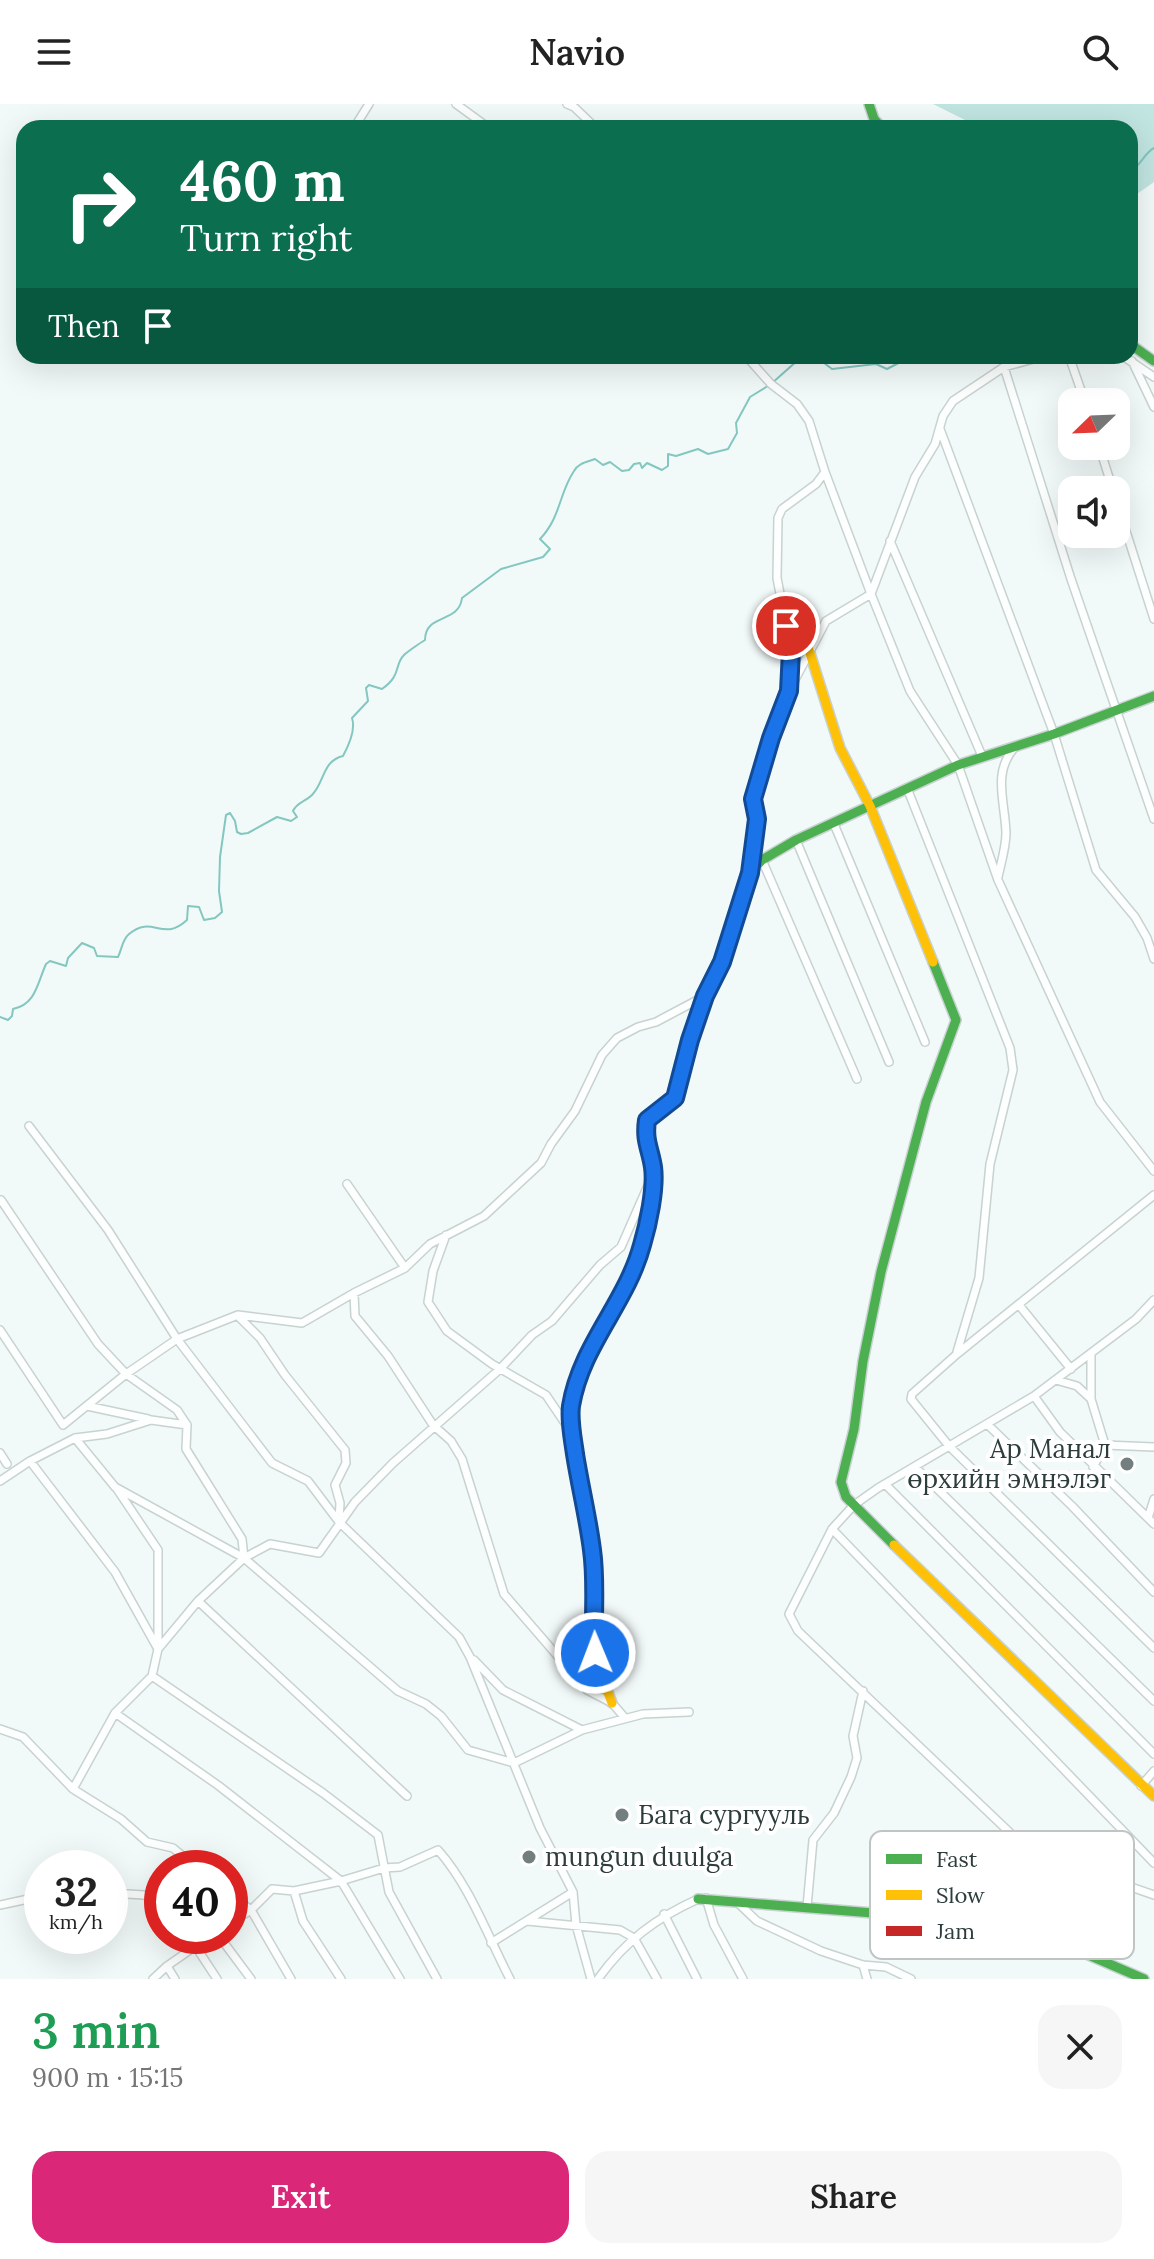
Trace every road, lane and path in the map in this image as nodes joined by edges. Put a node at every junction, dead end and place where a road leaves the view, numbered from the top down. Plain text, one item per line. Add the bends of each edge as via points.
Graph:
1 (456, 104) edge
2 (567, 104) edge
3 (478, 120) edge
4 (588, 120) edge
5 (753, 364) edge
6 (1015, 364) edge
7 (1072, 364) edge
8 (1133, 364) edge
9 (1136, 364) edge
10 (1004, 367) junction
11 (1154, 377) edge
12 (1080, 388) edge
13 (1154, 407) edge
14 (940, 429) junction
15 (825, 472) junction
16 (890, 540) junction
17 (1130, 544) edge
18 (871, 594) junction
19 (1154, 619) edge
20 (809, 650) junction
21 (789, 691) junction
22 (1154, 696) edge
23 (1117, 710) junction
24 (1054, 734) junction
25 (1017, 745) junction
26 (982, 756) junction
27 (958, 765) junction
28 (1154, 778) edge
29 (1142, 783) junction
30 (907, 788) junction
31 (870, 806) junction
32 (1154, 819) edge
33 (834, 824) junction
34 (796, 840) junction
35 (762, 860) junction
36 (750, 873) junction
37 (998, 880) junction
38 (1154, 959) edge
39 (705, 996) junction
40 (925, 1042) dead end
41 (889, 1062) dead end
42 (857, 1079) dead end
43 (29, 1126) dead end
44 (653, 1166) junction
45 (1154, 1171) edge
46 (347, 1184) dead end
47 (1154, 1195) edge
48 (1, 1200) edge
49 (446, 1235) junction
50 (405, 1268) junction
51 (354, 1293) junction
52 (1154, 1300) edge
53 (1019, 1305) junction
54 (238, 1315) junction
55 (0, 1330) edge
56 (177, 1339) junction
57 (1091, 1353) junction
58 (957, 1354) junction
59 (500, 1369) junction
60 (1071, 1369) junction
61 (126, 1374) junction
62 (1056, 1380) junction
63 (1034, 1396) junction
64 (1091, 1399) junction
65 (87, 1406) junction
66 (151, 1420) junction
67 (987, 1424) junction
68 (187, 1425) junction
69 (433, 1425) junction
70 (572, 1434) junction
71 (75, 1438) junction
72 (1105, 1445) junction
73 (949, 1446) junction
74 (1154, 1447) edge
75 (0, 1453) edge
76 (30, 1461) junction
77 (7, 1464) dead end
78 (915, 1467) junction
79 (1093, 1467) junction
80 (0, 1481) edge
81 (885, 1484) junction
82 (115, 1487) junction
83 (1154, 1499) edge
84 (854, 1505) junction
85 (1151, 1521) edge
86 (339, 1522) junction
87 (832, 1529) junction
88 (244, 1558) junction
89 (1154, 1592) edge
90 (198, 1601) junction
91 (1154, 1648) edge
92 (158, 1649) junction
93 (470, 1657) junction
94 (152, 1676) junction
95 (863, 1691) junction
96 (1154, 1701) edge
97 (612, 1703) junction
98 (689, 1712) dead end
99 (115, 1713) junction
100 (625, 1718) junction
101 (0, 1729) edge
102 (582, 1730) junction
103 (1154, 1754) edge
104 (514, 1763) junction
105 (1154, 1771) edge
106 (1141, 1786) junction
107 (73, 1789) junction
108 (407, 1796) dead end
109 (1154, 1796) edge
110 (1008, 1831) edge
111 (1123, 1831) edge
112 (1134, 1842) edge
113 (175, 1850) edge
114 (1154, 1863) edge
115 (384, 1868) junction
116 (341, 1881) junction
117 (1134, 1888) edge
118 (294, 1891) junction
119 (573, 1892) junction
120 (1154, 1895) edge
121 (702, 1898) junction
122 (24, 1900) edge
123 (736, 1900) junction
124 (0, 1905) edge
125 (807, 1907) junction
126 (248, 1908) edge
127 (251, 1910) junction
128 (248, 1912) edge
129 (870, 1913) edge
130 (664, 1914) junction
131 (527, 1921) junction
132 (576, 1925) junction
133 (634, 1938) junction
134 (491, 1943) junction
135 (185, 1954) edge
136 (201, 1954) edge
137 (232, 1954) edge
138 (1099, 1959) edge
139 (863, 1965) junction
140 (167, 1966) junction
141 (153, 1979) edge
142 (175, 1979) edge
143 (217, 1979) edge
144 (251, 1979) edge
145 (291, 1979) edge
146 (341, 1979) edge
147 (400, 1979) edge
148 (437, 1979) edge
149 (510, 1979) edge
150 (591, 1979) edge
151 (598, 1979) edge
152 (657, 1979) edge
153 (697, 1979) edge
154 (743, 1979) edge
155 (867, 1979) edge
156 (911, 1979) edge
157 (1144, 1979) edge

1 - 3 street
2 - 4 street
5 - 15 street via 809,421
6 - 10 street
7 - 12 street
8 - 13 street
9 - 11 street
10 - 14 street via 953,401
10 - 23 street
14 - 16 street
14 - 24 street
15 - 18 street
15 - 21 street via 778,518 777,578 791,651
16 - 18 street
16 - 26 street
17 - 19 street
18 - 20 street via 826,621
18 - 27 street via 910,691
20 - 21 street
20 - 31 main road via 840,748
21 - 36 street via 753,799 757,819
22 - 23 main road
23 - 24 main road
23 - 29 street
24 - 25 main road
24 - 38 street via 1096,870 1135,917
25 - 26 main road
25 - 37 street via 1004,759 1001,776 1006,835
26 - 27 main road
27 - 30 main road
27 - 37 street
28 - 29 street
29 - 32 street
30 - 31 main road
30 - 58 street via 1010,1048 1013,1070 990,1164 979,1278
31 - 33 main road
31 - 84 main road via 956,1020 926,1102 881,1272 841,1482
33 - 34 main road
33 - 40 street
34 - 35 main road
34 - 41 street
35 - 36 main road
35 - 42 street
36 - 39 main road via 722,962
37 - 45 street via 1100,1102
39 - 44 main road via 675,1098 647,1120 644,1137
39 - 49 street via 617,1038 541,1163 484,1216
43 - 56 street via 108,1230
44 - 59 street via 621,1247
44 - 70 main road via 642,1245 620,1299 585,1361 571,1408
46 - 50 street
47 - 53 street
48 - 61 street via 98,1344
49 - 50 street
49 - 59 street via 428,1302 447,1331
50 - 51 street
51 - 54 street via 302,1323
51 - 69 street via 355,1316
52 - 57 street
53 - 58 street
53 - 60 street
54 - 56 street
54 - 86 street via 345,1450 346,1463 335,1485
55 - 65 street via 63,1425
56 - 61 street
56 - 86 street via 272,1463 308,1481
57 - 60 street
57 - 64 street
58 - 73 street via 911,1399
59 - 69 street
59 - 70 street via 546,1395
60 - 62 street
61 - 65 street
61 - 68 street via 177,1410
62 - 63 street
62 - 64 street via 1077,1386
63 - 67 street
63 - 79 street
64 - 72 street
65 - 66 street
66 - 68 street
66 - 71 street
67 - 73 street
67 - 89 street
68 - 88 street via 186,1449 242,1539
69 - 86 street
69 - 97 street via 462,1459 504,1594 587,1690
70 - 97 main road via 596,1584 595,1653
71 - 76 street
71 - 82 street
72 - 74 street
72 - 79 street
73 - 78 street
73 - 91 street
75 - 77 street
76 - 80 street
76 - 92 street via 115,1572
78 - 81 street
78 - 96 street
79 - 85 street
81 - 84 street
81 - 103 street
82 - 88 street
82 - 92 street via 158,1550
83 - 85 street
84 - 87 street
84 - 106 main road
86 - 88 street via 319,1553 270,1544
86 - 93 street via 459,1637
87 - 95 street via 789,1614 798,1631
87 - 111 street
88 - 90 street
88 - 104 street via 398,1691 441,1716 468,1750
90 - 92 street
90 - 108 street
92 - 94 street
93 - 102 street via 503,1690
93 - 104 street
94 - 99 street
94 - 115 street via 378,1835
95 - 110 street
95 - 125 street via 853,1736 857,1758 834,1813 813,1840
97 - 100 street
98 - 100 street
99 - 107 street
99 - 116 street
100 - 102 street
101 - 107 street via 23,1737
102 - 104 street
104 - 119 street
105 - 106 street
106 - 109 main road
107 - 113 street via 147,1842
112 - 114 street
115 - 116 street
115 - 134 street via 411,1864 438,1850
115 - 148 street via 389,1892
116 - 118 street
116 - 147 street
117 - 120 street
118 - 127 street via 272,1889
118 - 146 street via 303,1921
119 - 131 street
119 - 132 street
121 - 123 main road
121 - 130 street
121 - 154 street
122 - 124 street
123 - 125 main road
123 - 139 street via 757,1921
125 - 129 main road
126 - 127 street
127 - 128 street
127 - 145 street
130 - 133 street
130 - 153 street
131 - 132 street
131 - 134 street
132 - 133 street via 620,1930
132 - 150 street
133 - 151 street
133 - 152 street
134 - 149 street
135 - 140 street
136 - 143 street
137 - 144 street
138 - 157 main road
139 - 155 street
139 - 156 street via 886,1967
140 - 141 street
140 - 142 street

